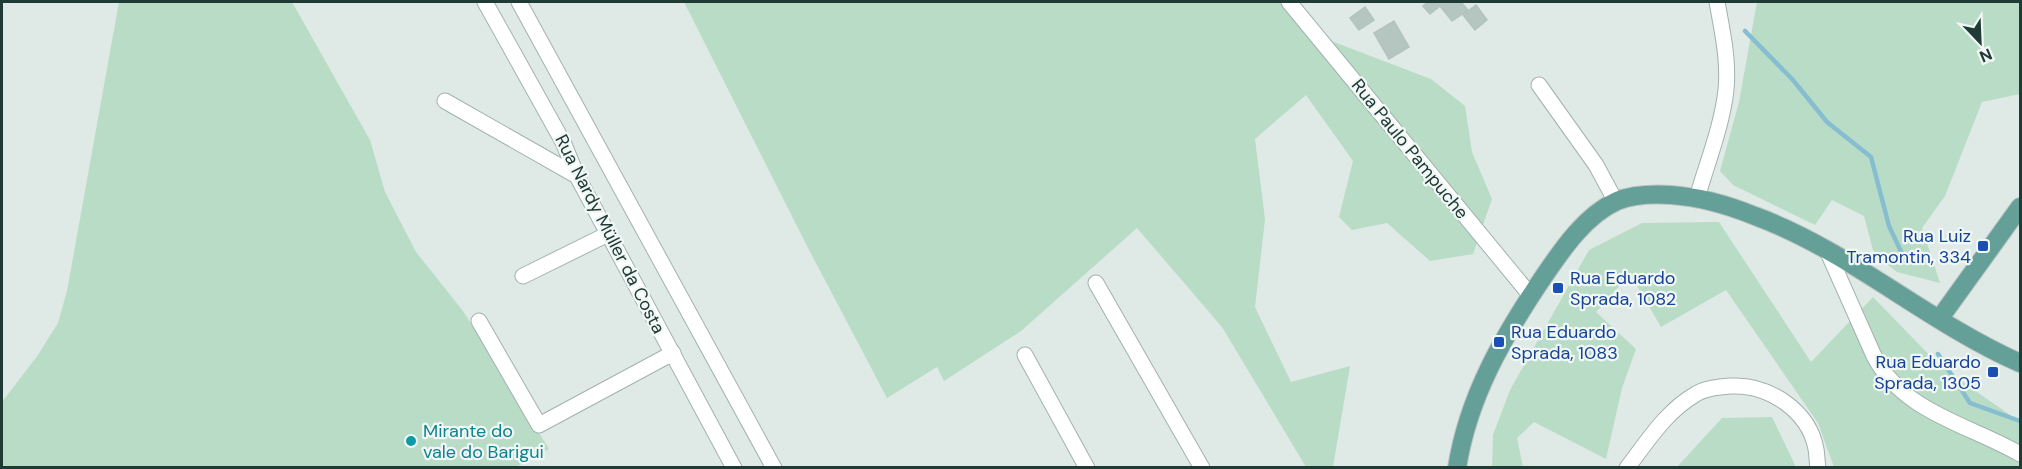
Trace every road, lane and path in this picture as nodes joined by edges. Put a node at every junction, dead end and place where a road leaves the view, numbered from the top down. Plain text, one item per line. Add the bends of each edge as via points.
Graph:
1 (485, 2) edge
2 (519, 2) edge
3 (1288, 2) edge
4 (1717, 2) edge
5 (1539, 85) dead end
6 (445, 101) dead end
7 (577, 176) junction
8 (1697, 198) junction
9 (1616, 202) junction
10 (2020, 207) edge
11 (608, 234) junction
12 (1826, 249) junction
13 (523, 276) dead end
14 (1096, 283) dead end
15 (1531, 296) junction
16 (1940, 318) junction
17 (479, 321) dead end
18 (673, 354) junction
19 (1025, 355) dead end
20 (2020, 363) edge
21 (2020, 454) edge
22 (734, 468) edge
23 (774, 468) edge
24 (1087, 468) edge
25 (1202, 468) edge
26 (1457, 468) edge
27 (1627, 468) edge
28 (1818, 468) edge

1 - 7 street, Rua Nardy Müller da Costa via 563,142
2 - 23 street
3 - 15 street, Rua Paulo Pampuche
4 - 8 street via 1726,56 1726,89
5 - 9 street via 1596,165
6 - 7 street
7 - 11 street, Rua Nardy Müller da Costa
8 - 9 main road via 1663,195 1629,197
8 - 12 main road via 1768,220
9 - 15 main road via 1575,236
10 - 16 main road
11 - 13 street
11 - 18 street, Rua Nardy Müller da Costa
12 - 16 main road
12 - 21 street via 1882,372 1897,388 1915,402
14 - 25 street
15 - 26 main road via 1478,391
16 - 20 main road
17 - 18 street via 539,425
18 - 22 street, Rua Nardy Müller da Costa
19 - 24 street
27 - 28 street via 1682,403 1717,387 1736,386 1756,388 1780,398 1796,411 1816,447

